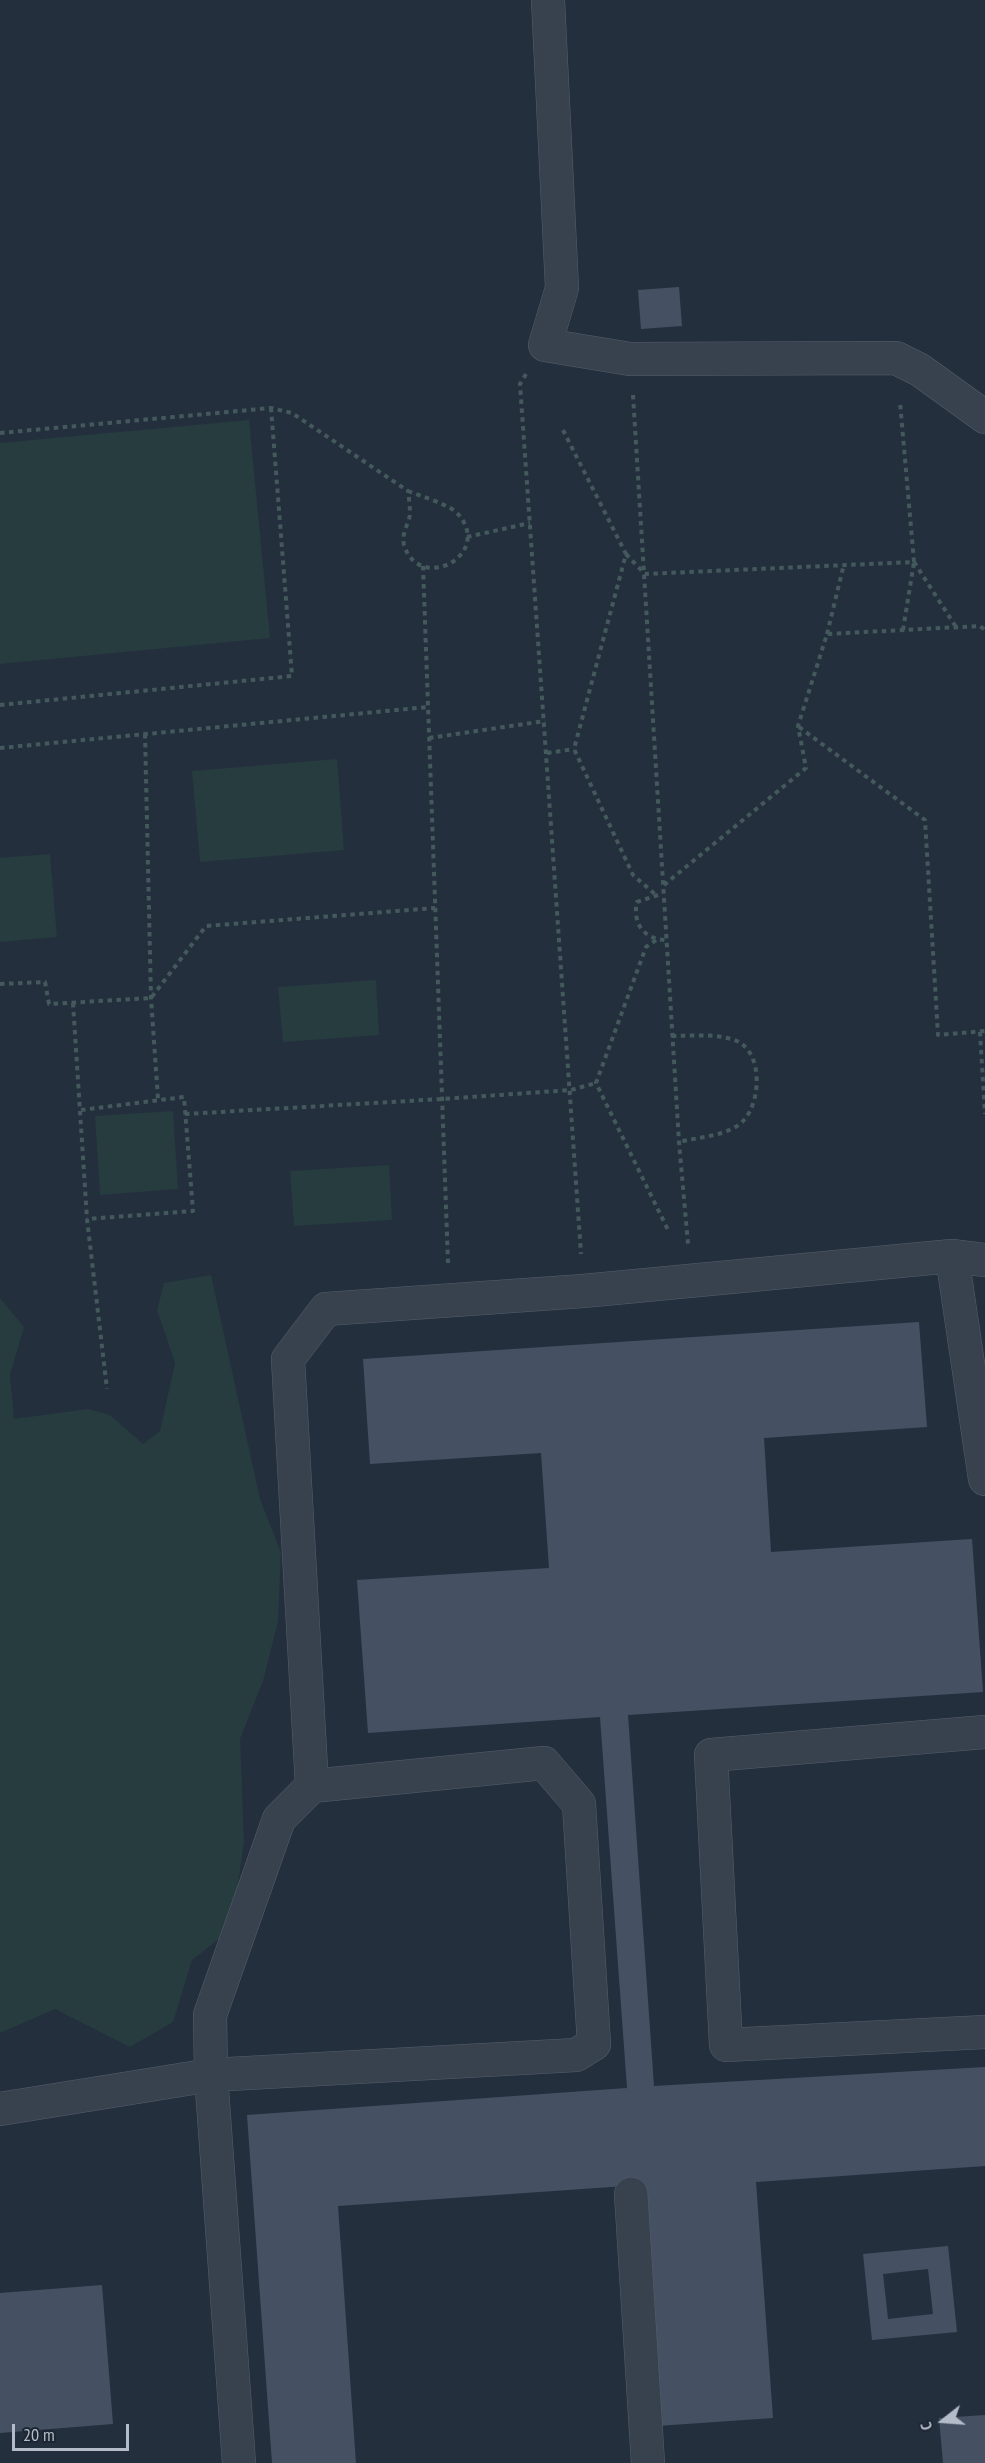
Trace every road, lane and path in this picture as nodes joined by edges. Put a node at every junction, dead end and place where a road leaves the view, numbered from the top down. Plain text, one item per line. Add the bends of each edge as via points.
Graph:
1 (548, 0) edge
2 (545, 345) junction
3 (896, 358) junction
4 (630, 359) junction
5 (271, 408) junction
6 (985, 417) edge
7 (563, 430) dead end
8 (0, 433) edge
9 (408, 491) junction
10 (530, 523) junction
11 (467, 537) junction
12 (626, 554) junction
13 (914, 561) junction
14 (844, 564) junction
15 (423, 566) junction
16 (645, 574) junction
17 (956, 627) junction
18 (903, 630) junction
19 (985, 630) edge
20 (827, 634) junction
21 (0, 705) edge
22 (428, 708) junction
23 (545, 722) junction
24 (798, 726) junction
25 (145, 734) junction
26 (429, 738) junction
27 (0, 748) edge
28 (574, 749) junction
29 (547, 753) junction
30 (664, 885) junction
31 (656, 895) junction
32 (664, 897) junction
33 (435, 908) junction
34 (656, 940) junction
35 (667, 940) junction
36 (0, 984) edge
37 (151, 998) junction
38 (73, 1003) junction
39 (982, 1031) edge
40 (672, 1036) junction
41 (596, 1083) junction
42 (571, 1090) junction
43 (158, 1099) junction
44 (442, 1100) junction
45 (81, 1110) junction
46 (185, 1114) junction
47 (985, 1114) edge
48 (679, 1142) junction
49 (87, 1219) junction
50 (669, 1232) dead end
51 (952, 1256) junction
52 (985, 1260) edge
53 (691, 1280) junction
54 (583, 1290) junction
55 (449, 1300) junction
56 (107, 1389) dead end
57 (985, 1479) edge
58 (985, 1732) edge
59 (312, 1786) junction
60 (985, 2032) edge
61 (211, 2076) junction
62 (0, 2109) edge
63 (631, 2194) dead end
64 (239, 2463) edge
65 (648, 2463) edge

1 - 2 lane via 562,288
2 - 4 lane
2 - 10 path via 520,384
3 - 4 lane
3 - 6 lane via 920,370
3 - 13 path
4 - 16 path
5 - 8 path
5 - 9 path via 292,413
5 - 21 path via 292,676
7 - 12 path
9 - 11 path via 458,513
9 - 15 path via 410,517 404,528 404,545 414,561
10 - 11 path
10 - 23 path
11 - 15 path via 462,554 453,563 436,569
12 - 16 path
12 - 28 path
13 - 14 path
13 - 17 path
13 - 18 path
14 - 16 path
14 - 20 path
15 - 22 path
16 - 30 path
17 - 18 path
17 - 19 path via 980,626
18 - 20 path
20 - 24 path
22 - 25 path
22 - 26 path
23 - 26 path
23 - 29 path
24 - 30 path via 806,768
24 - 39 path via 925,820 938,1035
25 - 27 path
25 - 37 path
26 - 33 path
28 - 29 path
28 - 31 path via 633,875
29 - 42 path
30 - 32 path
31 - 32 path
31 - 34 path via 637,902 635,913 638,926
32 - 35 path
33 - 37 path via 206,926
33 - 44 path
34 - 35 path
34 - 41 path via 646,947
35 - 40 path
36 - 38 path via 45,982 49,1004
37 - 38 path
37 - 43 path
38 - 45 path
39 - 47 path
40 - 48 path
40 - 48 path via 723,1037 740,1042 751,1058 757,1078 754,1102 744,1121 725,1131
41 - 42 path
41 - 50 path
42 - 44 path
42 - 54 path
43 - 45 path
43 - 46 path via 183,1096
44 - 46 path
44 - 55 path
45 - 49 path
46 - 49 path via 192,1211
48 - 53 path
49 - 56 path
51 - 52 lane
51 - 53 lane
51 - 57 lane
53 - 54 lane
54 - 55 lane
55 - 59 lane via 326,1309 288,1359
58 - 60 lane via 711,1755 726,2045
59 - 61 lane via 279,1820 210,2015
59 - 61 lane via 544,1763 579,1804 594,2044 576,2055
61 - 62 lane
61 - 64 lane
63 - 65 lane

